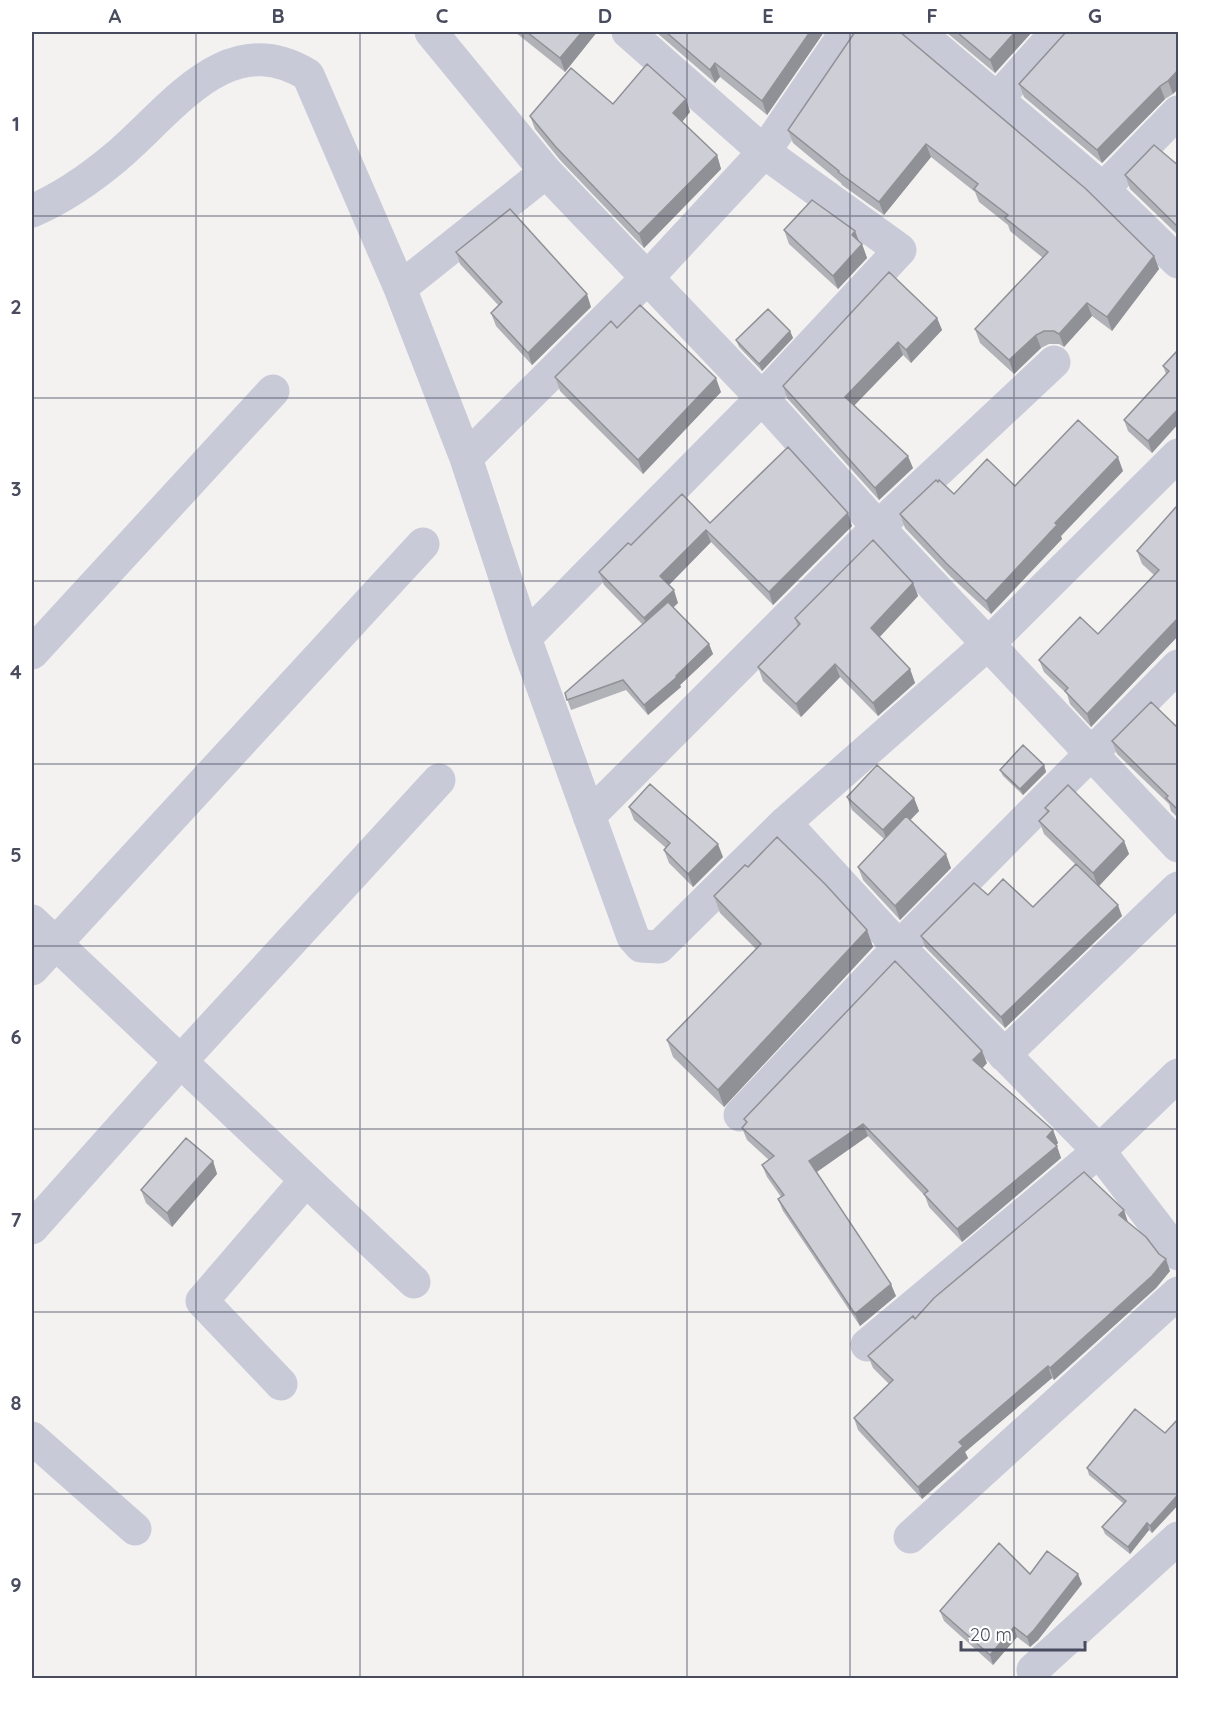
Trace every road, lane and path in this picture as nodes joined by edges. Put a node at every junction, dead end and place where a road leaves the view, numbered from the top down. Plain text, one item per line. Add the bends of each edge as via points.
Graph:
1 (431, 32) edge
2 (628, 32) edge
3 (846, 32) edge
4 (918, 32) edge
5 (1058, 32) edge
6 (997, 99) junction
7 (1179, 112) edge
8 (764, 152) junction
9 (546, 172) junction
10 (1103, 189) junction
11 (32, 211) edge
12 (1179, 262) edge
13 (648, 277) junction
14 (400, 288) junction
15 (1054, 362) dead end
16 (273, 390) dead end
17 (762, 398) junction
18 (1179, 455) edge
19 (466, 458) junction
20 (878, 527) junction
21 (423, 544) dead end
22 (525, 638) junction
23 (989, 643) junction
24 (32, 653) edge
25 (1179, 666) edge
26 (1092, 753) junction
27 (439, 780) dead end
28 (589, 816) junction
29 (785, 823) junction
30 (1179, 846) edge
31 (1179, 888) edge
32 (32, 921) edge
33 (56, 944) junction
34 (899, 947) junction
35 (32, 969) edge
36 (1004, 1055) junction
37 (181, 1061) junction
38 (1179, 1075) edge
39 (740, 1115) dead end
40 (1099, 1151) junction
41 (306, 1180) junction
42 (32, 1228) edge
43 (1179, 1254) edge
44 (414, 1282) dead end
45 (1179, 1293) edge
46 (867, 1345) dead end
47 (281, 1384) dead end
48 (32, 1438) edge
49 (135, 1529) dead end
50 (910, 1537) dead end
51 (1179, 1538) edge
52 (1033, 1670) dead end

1 - 9 street
2 - 8 street
3 - 8 street
4 - 6 street
5 - 6 street
6 - 10 street
7 - 10 street
8 - 13 street
8 - 17 street via 900,250
9 - 13 street
9 - 14 street
10 - 12 street
11 - 14 street via 117,156 206,76 248,59 293,65 308,75
13 - 17 street
13 - 19 street
14 - 19 street
15 - 20 street
16 - 24 street
17 - 20 street
17 - 22 street
18 - 23 street
19 - 22 street
20 - 23 street
20 - 28 street
21 - 33 street
22 - 28 street
23 - 26 street
23 - 29 street
25 - 26 street
26 - 30 street
26 - 34 street
27 - 37 street
28 - 29 street via 633,937 641,946 659,947
29 - 34 street
31 - 36 street
32 - 33 street
33 - 35 street
33 - 37 street
34 - 36 street
34 - 39 street
36 - 40 street
37 - 41 street
37 - 42 street
38 - 40 street
40 - 43 street
40 - 46 street
41 - 44 street
41 - 47 street via 202,1301
45 - 50 street
48 - 49 street
51 - 52 street

